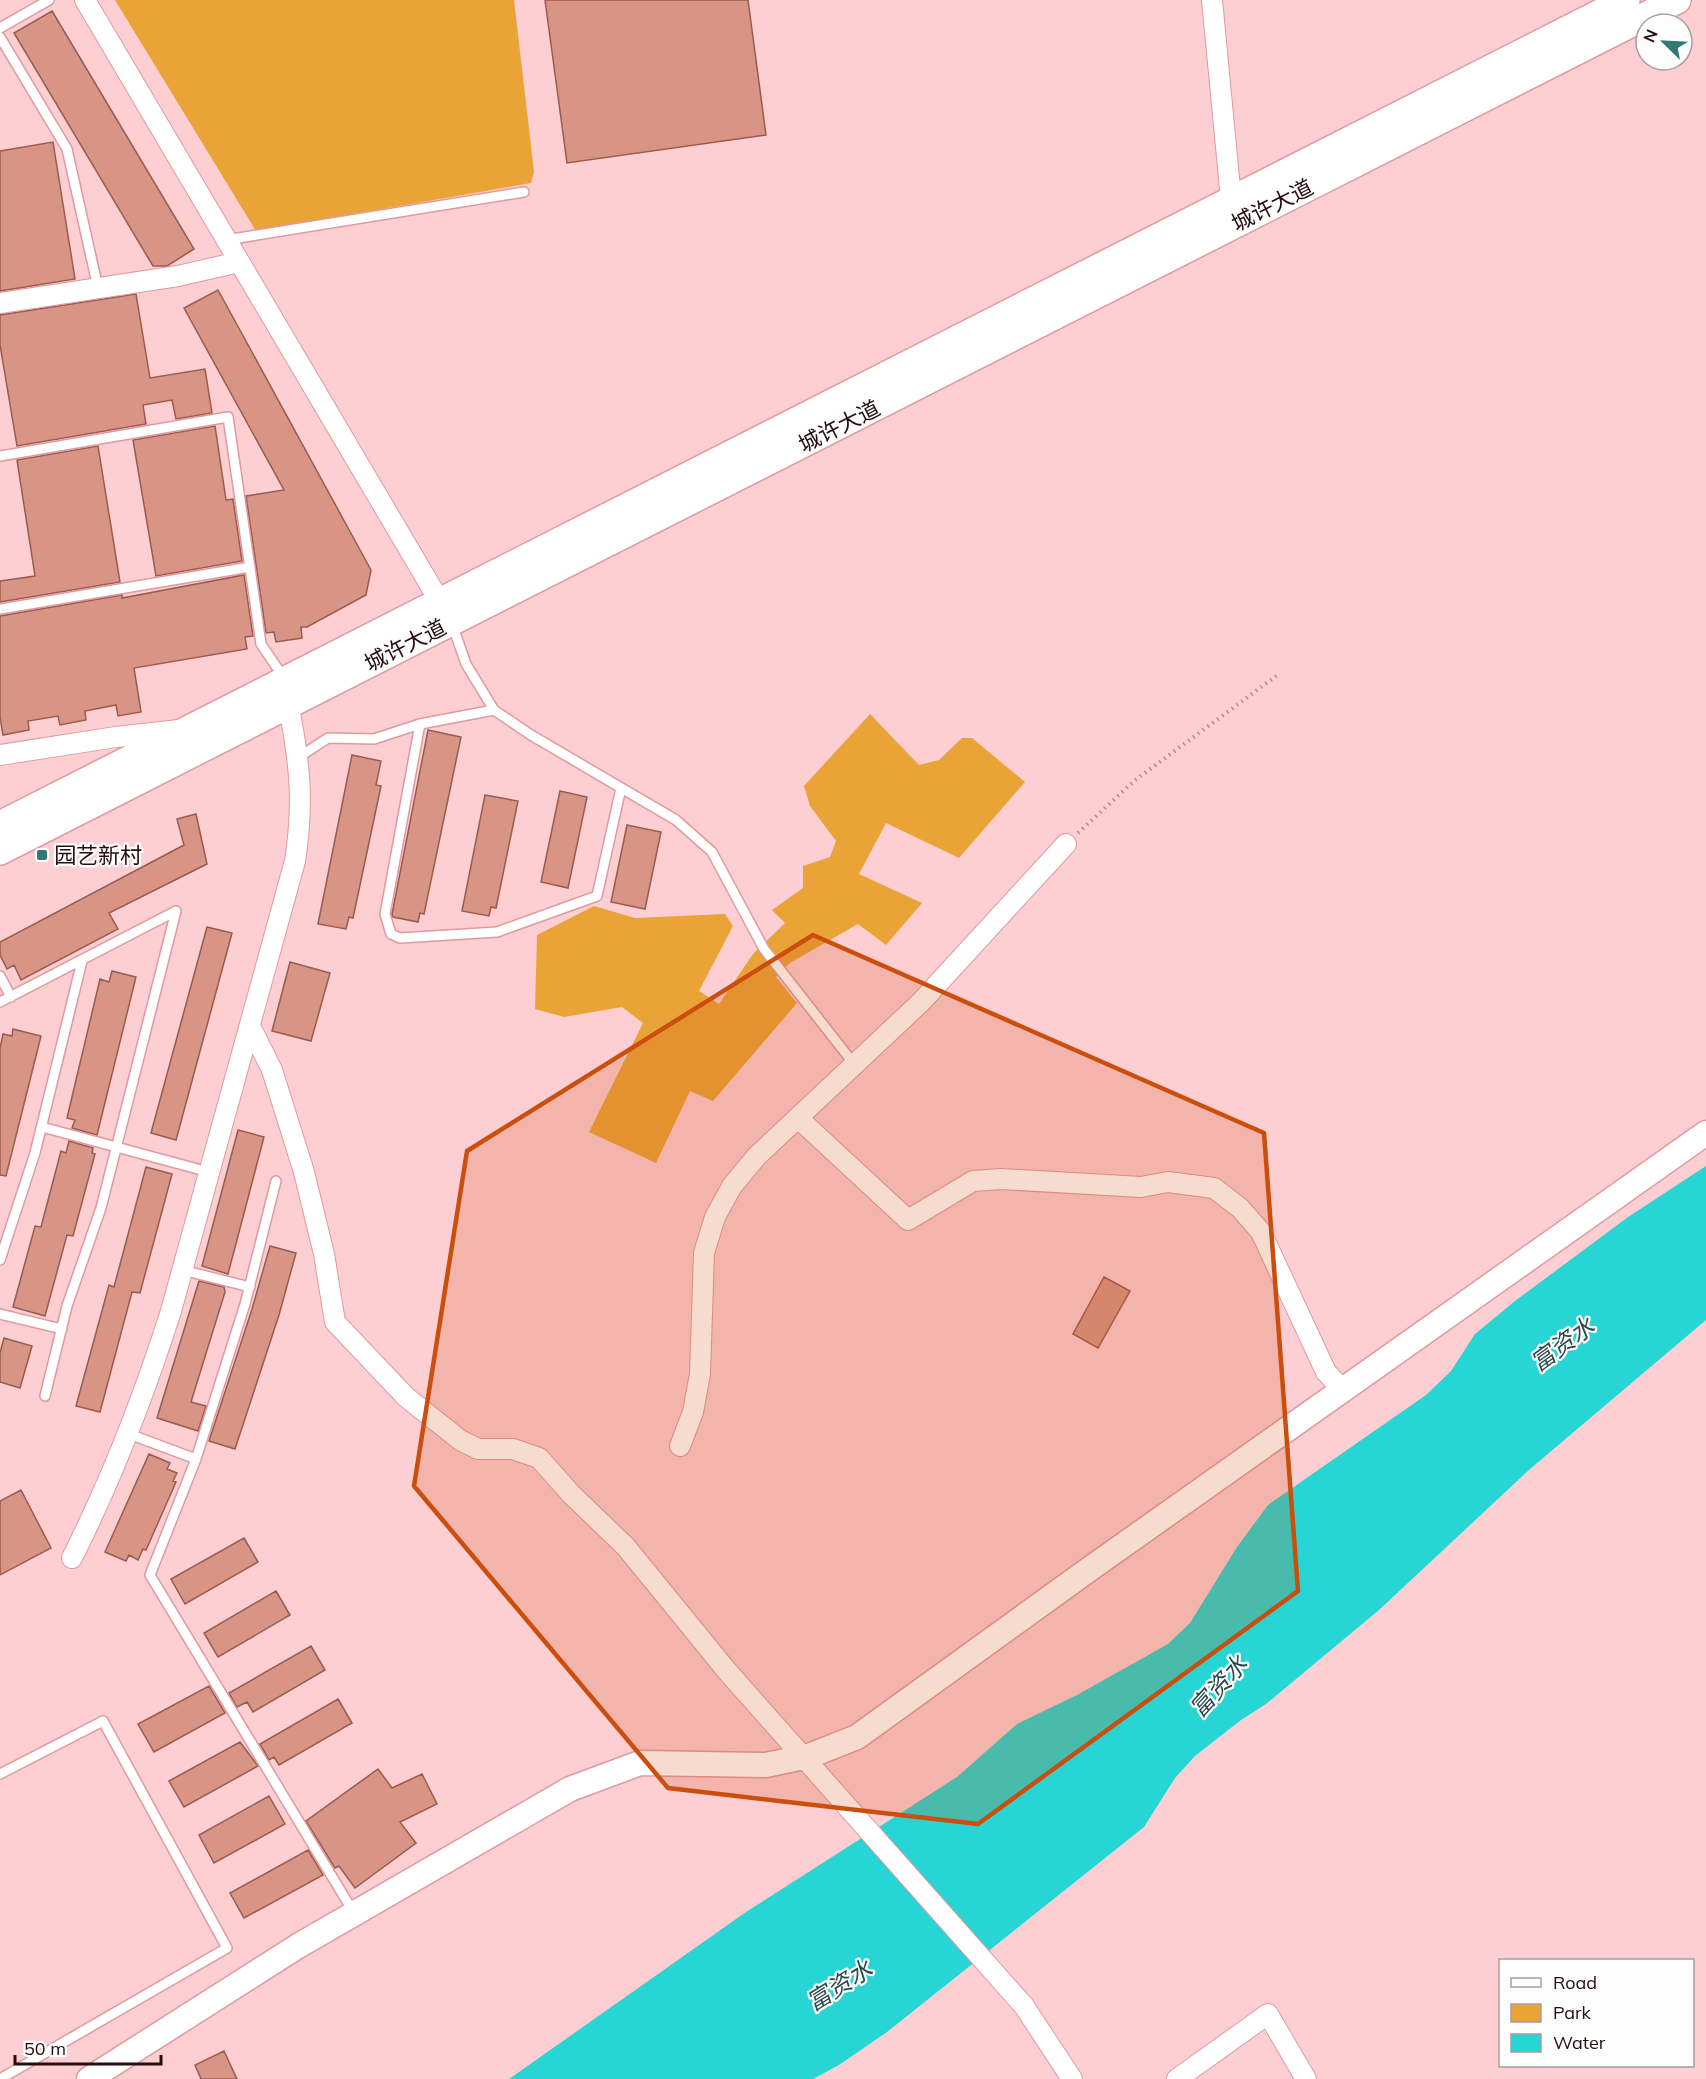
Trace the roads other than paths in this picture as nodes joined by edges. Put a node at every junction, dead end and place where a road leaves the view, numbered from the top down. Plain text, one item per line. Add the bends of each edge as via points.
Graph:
1 (49, 0) edge
2 (85, 0) edge
3 (1212, 0) edge
4 (1626, 0) edge
5 (1677, 0) edge
6 (0, 14) edge
7 (3, 27) edge
8 (0, 37) edge
9 (524, 192) dead end
10 (1231, 199) junction
11 (226, 240) junction
12 (239, 262) junction
13 (98, 288) junction
14 (0, 303) edge
15 (0, 456) edge
16 (250, 567) junction
17 (0, 609) edge
18 (445, 612) junction
19 (287, 692) junction
20 (494, 710) junction
21 (420, 724) junction
22 (188, 729) junction
23 (0, 755) edge
24 (299, 757) junction
25 (621, 788) junction
26 (0, 825) edge
27 (1066, 844) road end
28 (0, 851) edge
29 (82, 961) junction
30 (0, 976) edge
31 (11, 997) junction
32 (0, 1002) edge
33 (250, 1026) junction
34 (854, 1064) junction
35 (798, 1118) junction
36 (42, 1127) junction
37 (1706, 1133) edge
38 (117, 1147) junction
39 (209, 1172) junction
40 (276, 1182) dead end
41 (0, 1259) edge
42 (182, 1270) junction
43 (250, 1287) junction
44 (0, 1314) edge
45 (62, 1329) junction
46 (1342, 1390) junction
47 (45, 1396) dead end
48 (129, 1434) junction
49 (680, 1446) dead end
50 (196, 1459) junction
51 (72, 1558) dead end
52 (803, 1758) junction
53 (0, 1774) edge
54 (354, 1914) junction
55 (0, 2079) edge
56 (89, 2079) edge
57 (1072, 2079) edge
58 (1177, 2079) edge
59 (1305, 2079) edge

1 - 7 lane
2 - 11 street
3 - 10 street
4 - 10 main road, 城许大道
5 - 18 main road, 城许大道
6 - 7 lane
8 - 13 lane via 67,149
9 - 11 lane
10 - 18 main road, 城许大道
11 - 12 street
12 - 13 street
12 - 18 street
13 - 14 street
15 - 16 lane via 228,417
16 - 17 lane
16 - 19 lane via 261,644
18 - 19 main road, 城许大道
18 - 20 lane via 466,664
19 - 22 main road, 城许大道
19 - 24 street
19 - 28 main road, 城许大道
20 - 21 lane
20 - 25 lane
21 - 24 lane via 374,739 328,738
21 - 25 lane via 385,914 391,934 400,938 497,932 597,896
22 - 23 street
22 - 26 main road, 城许大道
24 - 33 street via 302,800 295,861
25 - 34 lane via 676,820 712,852 764,949
27 - 34 street via 921,1002
29 - 31 lane
29 - 36 lane
29 - 38 lane via 176,911
30 - 31 lane
31 - 32 lane
33 - 39 street
33 - 52 street via 272,1070 304,1172 324,1254 334,1322 406,1397 460,1440 478,1449 513,1449 539,1458 626,1546
34 - 35 street
35 - 46 street via 908,1220 973,1181 1141,1187 1168,1182 1214,1188 1240,1208 1261,1232 1326,1372
35 - 49 street via 738,1178 708,1235 702,1273 700,1374 693,1412
36 - 38 lane
36 - 41 lane
37 - 46 street
38 - 39 lane
38 - 45 lane
39 - 42 street
40 - 43 lane
42 - 43 lane
42 - 48 street
43 - 50 lane
44 - 45 lane
45 - 47 lane
46 - 52 street via 857,1737
48 - 50 lane
48 - 51 street
50 - 54 lane via 150,1575
52 - 54 street via 766,1766 640,1763 614,1771 570,1789
52 - 57 street via 1024,2006
53 - 55 lane via 103,1721 227,1948
54 - 56 street
58 - 59 street via 1268,2014

